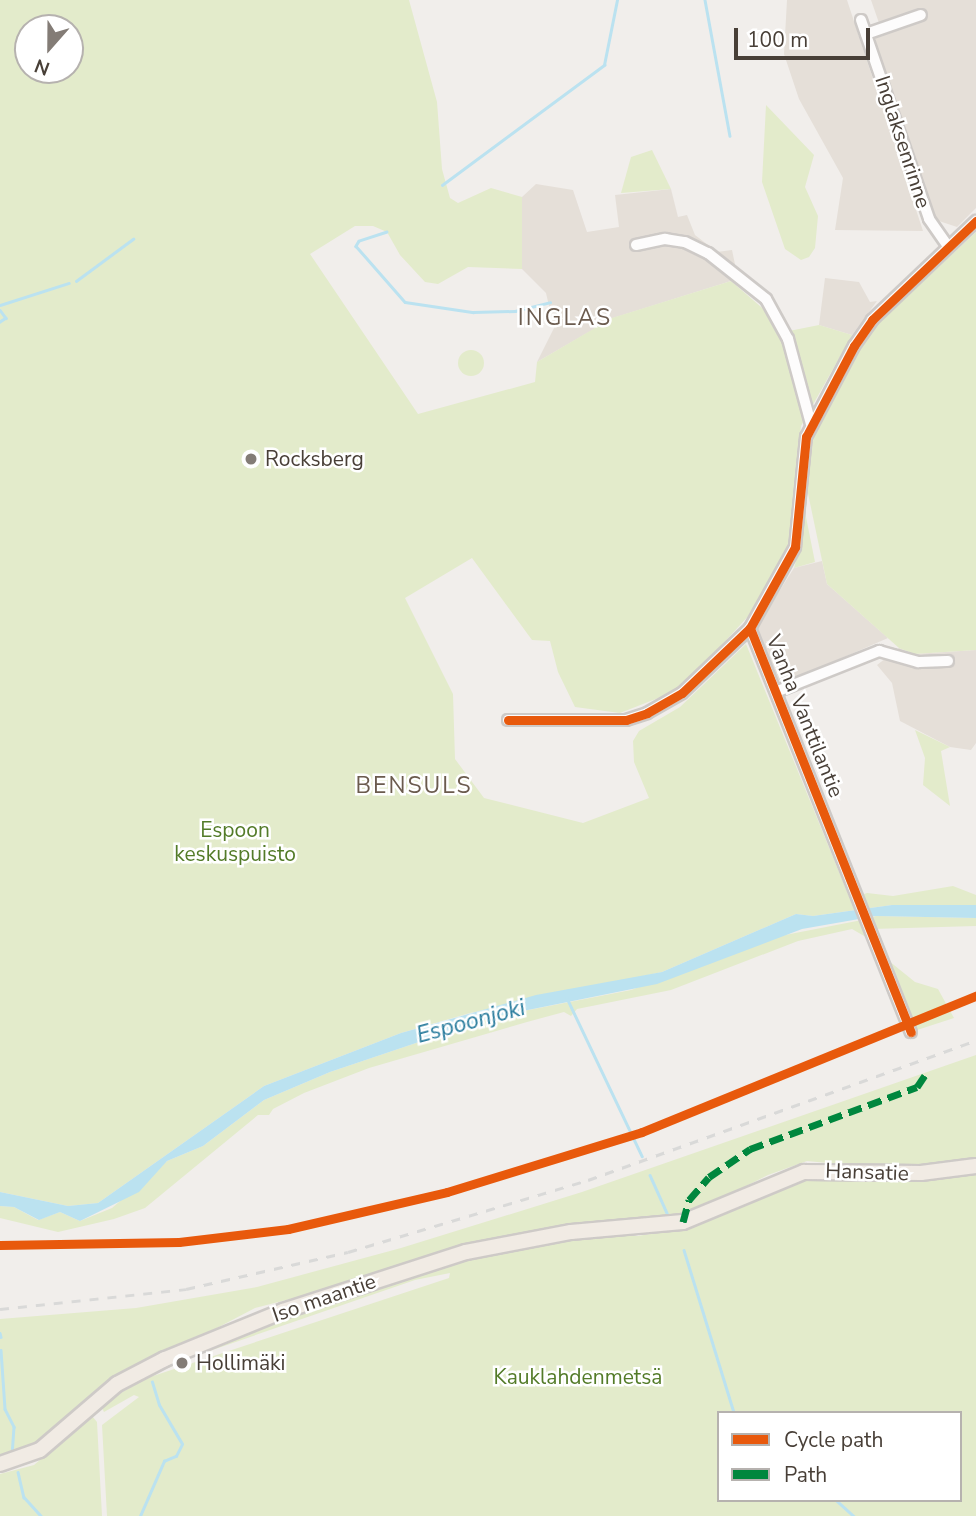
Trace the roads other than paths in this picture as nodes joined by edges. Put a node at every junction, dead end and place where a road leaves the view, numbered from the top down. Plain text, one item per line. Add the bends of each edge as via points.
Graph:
1 (921, 15) dead end
2 (861, 20) dead end
3 (866, 34) junction
4 (976, 221) edge
5 (636, 245) dead end
6 (947, 246) junction
7 (811, 424) junction
8 (750, 628) junction
9 (948, 661) dead end
10 (778, 691) junction
11 (508, 720) dead end
12 (911, 1032) dead end
13 (976, 1166) edge
14 (683, 1222) joint
15 (0, 1464) edge

1 - 3 street
2 - 3 street, Inglaksenrinne
3 - 6 street, Inglaksenrinne via 929,219
4 - 6 street, Vanha Vanttilantie
5 - 7 street via 665,239 685,242 708,253 766,299 788,340
6 - 7 street, Vanha Vanttilantie via 937,262 862,333
7 - 8 street, Vanha Vanttilantie via 794,547
8 - 10 street, Vanha Vanttilantie
8 - 11 street via 682,693 647,713 626,720
9 - 10 street, Vanha Vanttilantie via 918,662 879,651
10 - 12 street, Vanha Vanttilantie
13 - 14 main road, Hansatie via 921,1173 804,1172
14 - 15 main road, Iso maantie via 505,1244 283,1311 138,1372 92,1403 40,1450

